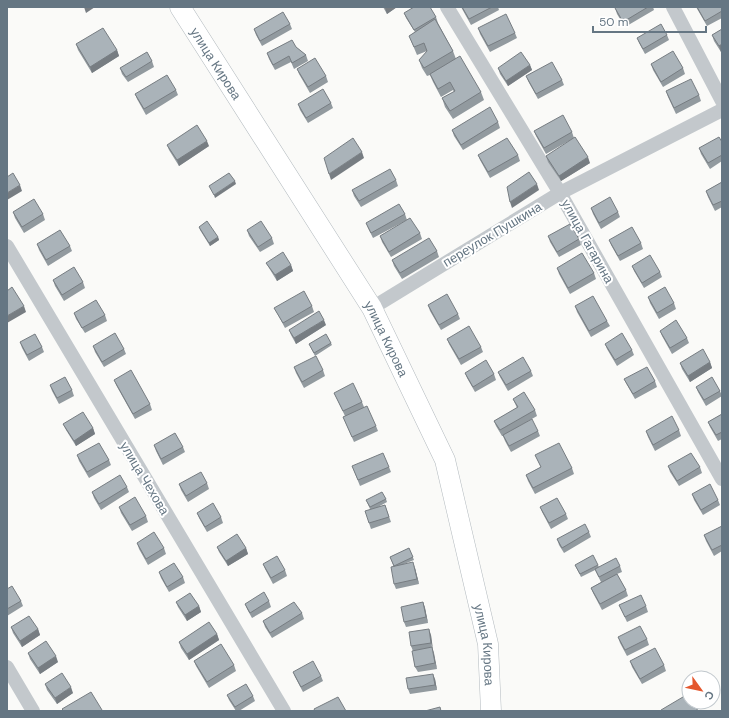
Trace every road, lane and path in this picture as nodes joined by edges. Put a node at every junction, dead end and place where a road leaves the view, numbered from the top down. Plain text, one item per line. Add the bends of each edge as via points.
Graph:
1 (180, 7) edge
2 (447, 7) edge
3 (673, 7) edge
4 (722, 101) edge
5 (722, 110) edge
6 (560, 192) junction
7 (7, 246) edge
8 (372, 308) junction
9 (722, 479) edge
10 (7, 667) edge
11 (33, 711) edge
12 (284, 711) edge
13 (491, 711) edge

1 - 8 main road, улица Кирова
2 - 6 street, улица Гагарина
3 - 4 street
5 - 6 street, переулок Пушкина
6 - 8 street, переулок Пушкина
6 - 9 street, улица Гагарина
7 - 12 street, улица Чехова
8 - 13 main road, улица Кирова via 445,460 488,644
10 - 11 street

